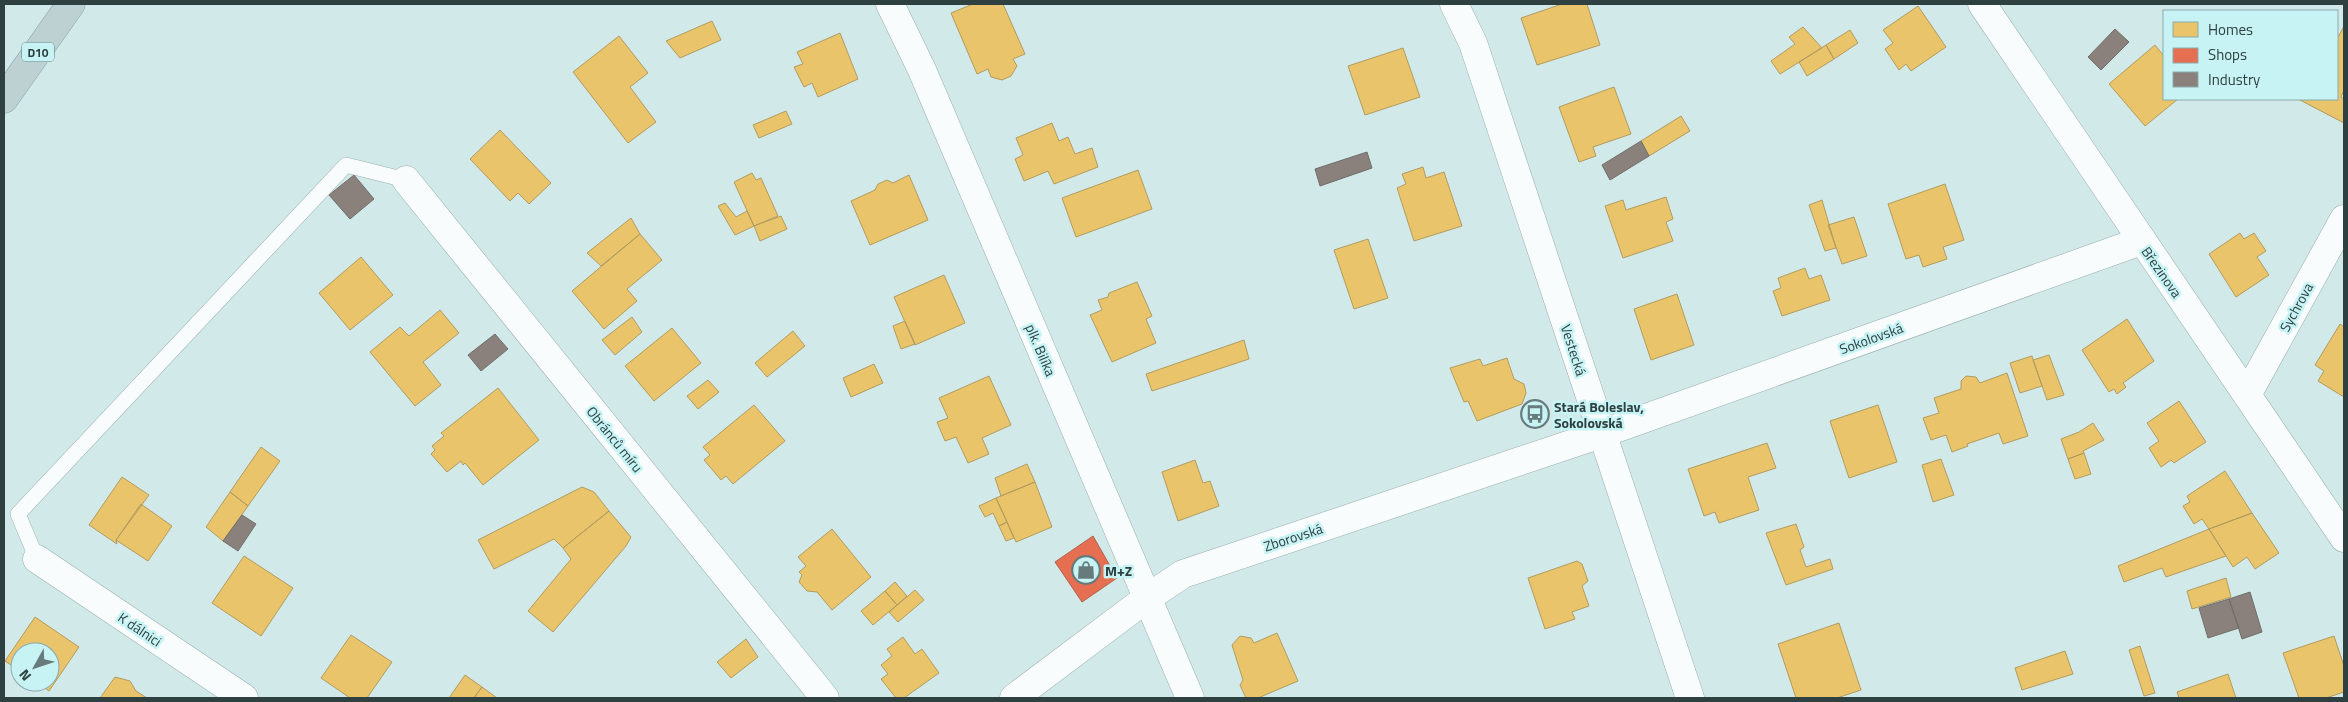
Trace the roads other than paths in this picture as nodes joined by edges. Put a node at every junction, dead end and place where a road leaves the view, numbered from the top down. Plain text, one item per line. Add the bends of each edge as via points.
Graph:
1 (71, 4) edge
2 (890, 4) edge
3 (1454, 4) edge
4 (1982, 4) edge
5 (4, 100) edge
6 (406, 180) joint
7 (2344, 219) edge
8 (2141, 241) junction
9 (2248, 395) junction
10 (1601, 434) junction
11 (2344, 538) edge
12 (37, 559) joint
13 (1147, 598) junction
14 (244, 698) edge
15 (825, 698) edge
16 (1014, 698) edge
17 (1190, 698) edge
18 (1690, 698) edge

1 - 5 highway, D10
2 - 13 street, plk. Bilíka via 922,70
3 - 10 street, Vestecká via 1473,43
4 - 8 street, Březinova
6 - 12 lane via 346,165 18,514
6 - 15 street, Obránců míru
7 - 9 street, Sychrova
8 - 9 street, Březinova
8 - 10 street, Sokolovská
9 - 11 street, Březinova
10 - 13 street, Zborovská via 1183,574
10 - 18 street, Vestecká
12 - 14 street, K dálnici
13 - 16 street, Zborovská
13 - 17 street, plk. Bilíka

